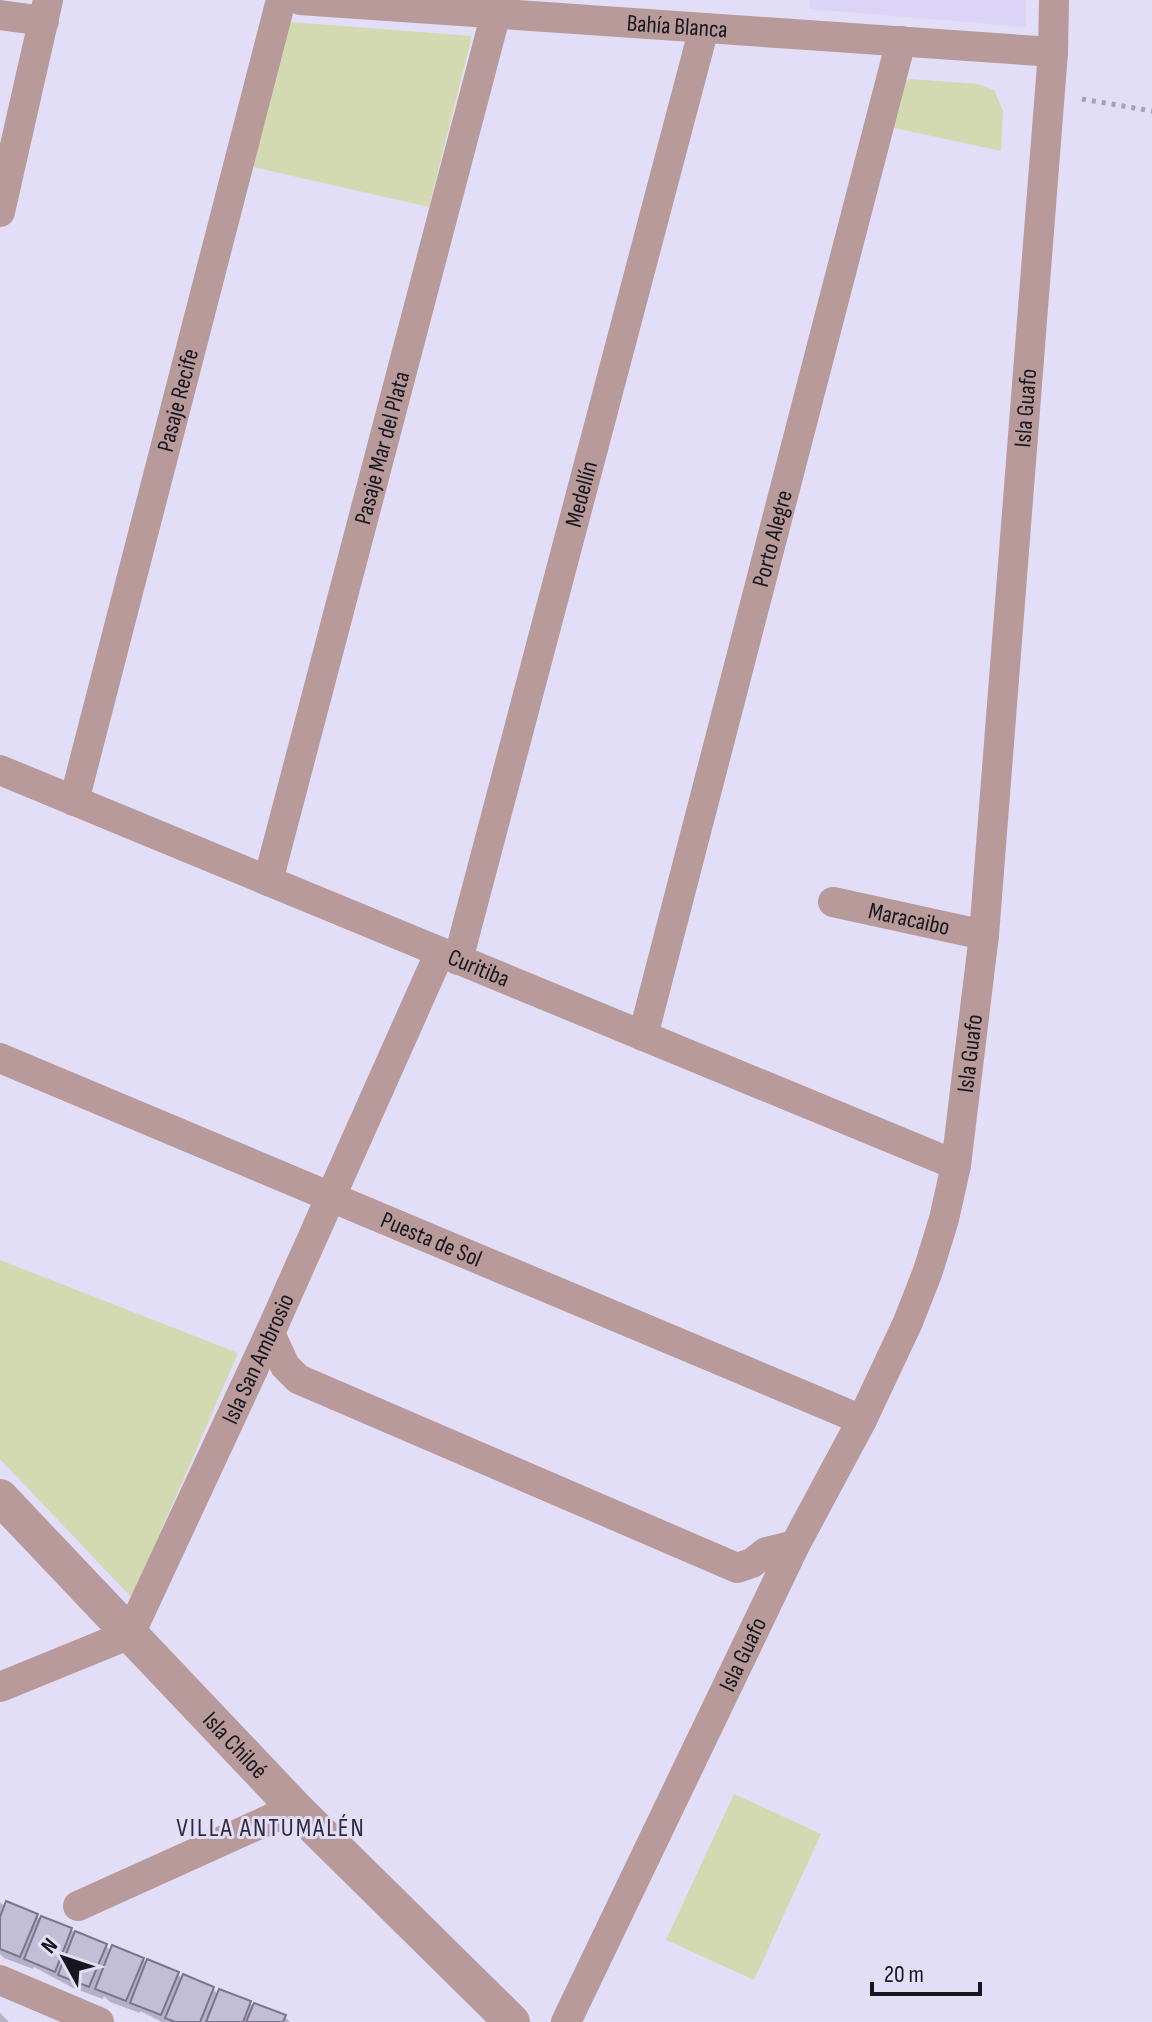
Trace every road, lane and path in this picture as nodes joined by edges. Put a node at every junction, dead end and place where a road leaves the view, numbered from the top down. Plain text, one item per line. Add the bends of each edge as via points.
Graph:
1 (281, 0) edge
2 (300, 0) edge
3 (1054, 0) edge
4 (46, 10) edge
5 (496, 13) junction
6 (0, 15) edge
7 (704, 28) junction
8 (901, 41) junction
9 (1053, 52) junction
10 (1050, 93) junction
11 (1152, 111) edge
12 (0, 212) edge
13 (0, 770) edge
14 (74, 801) junction
15 (268, 881) junction
16 (833, 902) dead end
17 (984, 935) junction
18 (449, 956) junction
19 (643, 1036) junction
20 (0, 1058) edge
21 (956, 1165) junction
22 (330, 1197) junction
23 (270, 1333) junction
24 (862, 1420) junction
25 (0, 1497) edge
26 (795, 1545) junction
27 (130, 1634) junction
28 (0, 1687) edge
29 (295, 1808) junction
30 (78, 1906) dead end
31 (0, 1980) edge
32 (99, 2022) edge
33 (512, 2022) edge
34 (566, 2022) edge

1 - 14 street, Pasaje Recife
2 - 5 street, Bahía Blanca
3 - 9 street, Isla Guafo
4 - 6 street
4 - 12 street
5 - 7 street, Bahía Blanca
5 - 15 street, Pasaje Mar del Plata
7 - 8 street, Bahía Blanca
7 - 18 street, Medellín
8 - 9 street, Bahía Blanca
8 - 19 street, Porto Alegre
9 - 10 street, Isla Guafo
10 - 11 path
10 - 17 street, Isla Guafo
13 - 14 street, Curitiba
14 - 15 street, Curitiba
15 - 18 street, Curitiba
16 - 17 street, Maracaibo
17 - 21 street, Isla Guafo
18 - 19 street, Curitiba
18 - 22 street, Isla San Ambrosio
19 - 21 street, Curitiba
20 - 22 street, Puesta de Sol
21 - 24 street, Isla Guafo via 928,1271
22 - 23 street, Isla San Ambrosio
22 - 24 street, Puesta de Sol
23 - 26 street via 285,1366 298,1379 737,1568 766,1552
23 - 27 street, Isla San Ambrosio
24 - 26 street, Isla Guafo
25 - 27 street, Isla Chiloé
26 - 34 street, Isla Guafo
27 - 28 street
27 - 29 street, Isla Chiloé
29 - 30 street
29 - 33 street, Isla Chiloé
31 - 32 street

